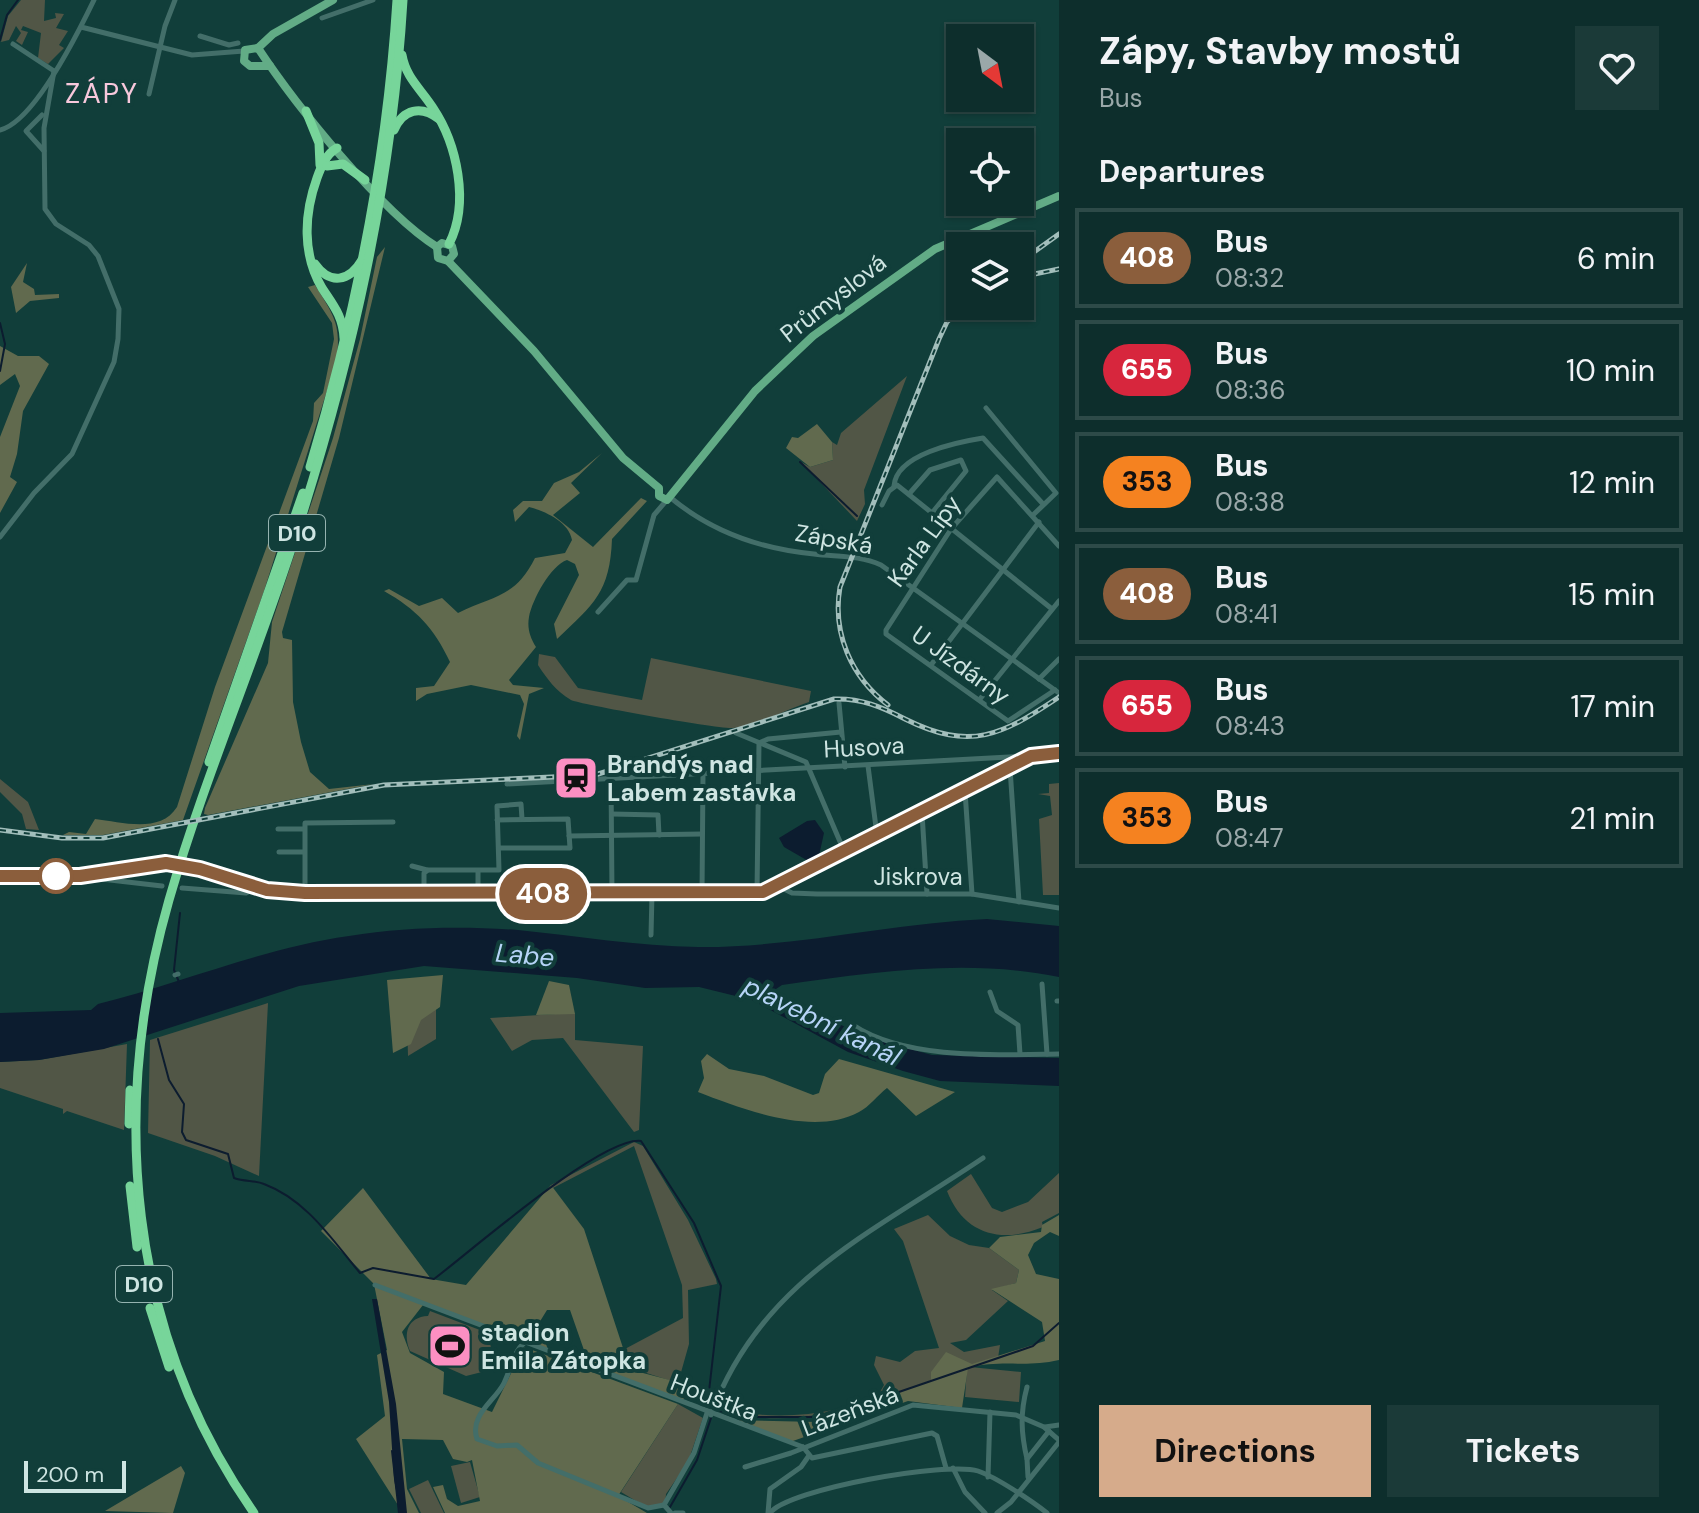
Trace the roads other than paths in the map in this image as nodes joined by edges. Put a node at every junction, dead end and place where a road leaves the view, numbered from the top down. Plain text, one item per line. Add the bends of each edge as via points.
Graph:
1 (94, 0) edge
2 (175, 0) edge
3 (333, 0) edge
4 (373, 0) edge
5 (397, 0) edge
6 (403, 0) edge
7 (322, 18) dead end
8 (81, 27) junction
9 (200, 36) dead end
10 (223, 43) junction
11 (13, 44) dead end
12 (400, 44) junction
13 (241, 46) junction
14 (159, 48) junction
15 (260, 52) junction
16 (222, 55) junction
17 (244, 61) junction
18 (258, 64) junction
19 (272, 67) junction
20 (54, 71) junction
21 (149, 94) dead end
22 (38, 97) junction
23 (306, 111) junction
24 (44, 115) junction
25 (442, 123) junction
26 (0, 130) edge
27 (390, 145) junction
28 (337, 148) junction
29 (44, 151) junction
30 (323, 169) junction
31 (368, 184) junction
32 (1059, 196) edge
33 (449, 244) junction
34 (367, 246) junction
35 (437, 247) junction
36 (311, 257) junction
37 (448, 261) junction
38 (342, 358) junction
39 (986, 408) dead end
40 (895, 486) junction
41 (909, 494) junction
42 (665, 496) junction
43 (1043, 504) junction
44 (882, 505) dead end
45 (932, 513) junction
46 (1033, 515) junction
47 (1039, 522) junction
48 (951, 529) junction
49 (0, 537) edge
50 (1059, 546) edge
51 (1003, 570) junction
52 (911, 587) junction
53 (1059, 601) edge
54 (1052, 609) junction
55 (598, 612) dead end
56 (963, 623) junction
57 (886, 634) joint
58 (1012, 659) junction
59 (1059, 659) edge
60 (931, 665) junction
61 (1039, 679) junction
62 (1057, 691) edge
63 (980, 699) junction
64 (839, 703) dead end
65 (841, 732) junction
66 (736, 733) dead end
67 (759, 743) junction
68 (1059, 753) edge
69 (1031, 756) junction
70 (868, 766) junction
71 (845, 767) junction
72 (1010, 768) junction
73 (809, 769) junction
74 (759, 772) junction
75 (703, 775) junction
76 (611, 780) junction
77 (507, 784) dead end
78 (965, 791) junction
79 (922, 813) junction
80 (612, 814) junction
81 (522, 819) junction
82 (497, 820) junction
83 (393, 822) dead end
84 (278, 829) dead end
85 (304, 829) junction
86 (702, 834) junction
87 (612, 835) junction
88 (659, 835) junction
89 (877, 835) junction
90 (569, 836) junction
91 (499, 848) junction
92 (279, 852) dead end
93 (303, 852) junction
94 (844, 852) junction
95 (177, 864) junction
96 (412, 866) dead end
97 (428, 870) junction
98 (478, 871) junction
99 (0, 876) edge
100 (80, 876) junction
101 (162, 886) dead end
102 (778, 886) junction
103 (257, 887) junction
104 (182, 888) dead end
105 (305, 893) junction
106 (757, 893) junction
107 (424, 894) junction
108 (478, 894) junction
109 (612, 894) junction
110 (652, 894) junction
111 (702, 894) junction
112 (927, 894) junction
113 (972, 894) junction
114 (1019, 902) junction
115 (1059, 908) edge
116 (651, 935) dead end
117 (1042, 984) dead end
118 (990, 992) dead end
119 (853, 1025) dead end
120 (1020, 1054) junction
121 (1047, 1054) junction
122 (1059, 1054) edge
123 (983, 1158) dead end
124 (375, 1285) dead end
125 (525, 1342) junction
126 (1027, 1387) dead end
127 (990, 1412) junction
128 (709, 1414) junction
129 (1021, 1417) junction
130 (1059, 1425) edge
131 (1046, 1429) junction
132 (203, 1436) junction
133 (1059, 1441) edge
134 (803, 1447) junction
135 (808, 1457) junction
136 (1027, 1459) junction
137 (745, 1467) dead end
138 (949, 1468) junction
139 (988, 1477) junction
140 (1028, 1478) junction
141 (1016, 1495) junction
142 (769, 1500) junction
143 (780, 1503) junction
144 (664, 1505) junction
145 (247, 1513) edge
146 (254, 1513) edge
147 (673, 1513) edge
148 (683, 1513) edge
149 (769, 1513) edge
150 (985, 1513) edge
151 (997, 1513) edge
152 (1047, 1513) edge

1 - 8 street
2 - 14 street
3 - 15 main road via 273,34
4 - 7 street
5 - 34 highway, D10
6 - 12 highway, D10
8 - 14 street
8 - 20 street
9 - 10 street
10 - 13 street
10 - 16 street
11 - 20 street
12 - 25 highway via 409,77
12 - 27 highway, D10
13 - 15 main road
13 - 16 street
13 - 17 main road
14 - 16 street
14 - 21 street
15 - 18 main road
15 - 19 main road
16 - 17 street
17 - 18 main road
18 - 19 main road
19 - 23 main road
20 - 22 street
20 - 24 street
22 - 24 street
22 - 26 street
23 - 28 main road
23 - 30 highway
24 - 29 street
24 - 29 street via 26,131
25 - 27 highway via 425,111 410,112 398,120
25 - 33 highway via 459,192
27 - 95 highway, D10 via 374,246 338,399 268,618
28 - 30 highway
28 - 31 main road
29 - 49 street via 46,211 96,252 119,309 118,339 114,362 72,454
30 - 31 highway via 343,164
30 - 36 highway via 307,226
31 - 35 main road
32 - 42 main road, Průmyslová via 940,246 836,319 755,391
33 - 35 main road
33 - 37 main road via 454,251
34 - 36 highway via 355,271 343,279 327,276
34 - 38 highway, D10
35 - 37 main road via 438,258
36 - 38 highway via 318,280 342,319
37 - 42 main road via 534,351 623,458
38 - 95 highway, D10 via 290,531
39 - 43 street via 1056,493
40 - 41 street
40 - 43 street via 902,468 936,448 983,438
40 - 44 street
41 - 45 street
41 - 45 street via 930,470 961,460 966,471
42 - 52 street, Zápská via 720,531 799,552 869,561
42 - 55 street, Průmyslová via 654,515 636,580 627,580
43 - 46 street
45 - 48 street
46 - 47 street
46 - 48 street, Karla Lípy via 997,477
47 - 50 street
47 - 51 street
48 - 51 street
48 - 52 street, Karla Lípy
51 - 54 street
51 - 56 street
52 - 56 street, Zápská
52 - 57 street, Karla Lípy
53 - 54 street
54 - 58 street
56 - 58 street, Zápská
56 - 60 street
57 - 60 street, U Jízdárny
58 - 61 street, Zápská
58 - 63 street
59 - 61 street
60 - 63 street, U Jízdárny
61 - 62 street, Zápská
62 - 63 street, U Jízdárny via 1008,721
64 - 65 street
65 - 67 street
65 - 71 street
66 - 67 street
67 - 73 street via 806,762
67 - 74 street
68 - 69 main road
69 - 70 street, Husova
69 - 72 main road
70 - 71 street, Husova
70 - 89 street
71 - 73 street, Husova
72 - 78 main road
72 - 114 street
73 - 74 street, Husova
73 - 94 street
74 - 75 street, Husova
74 - 106 street
75 - 76 street, Husova
75 - 86 street
76 - 77 street, Husova
76 - 80 street
78 - 79 main road
78 - 113 street
79 - 89 main road
79 - 112 street
80 - 87 street
80 - 88 street via 658,815
81 - 82 street
81 - 82 street via 521,804 497,806
81 - 90 street via 568,819
82 - 91 street
83 - 85 street via 305,823
84 - 85 street
85 - 93 street
86 - 88 street
86 - 111 street
87 - 88 street
87 - 90 street
87 - 109 street
89 - 94 main road
90 - 91 street via 570,848
91 - 98 street via 499,870
92 - 93 street
93 - 105 street
94 - 102 main road
95 - 132 highway, D10 via 149,967 133,1054 131,1200 159,1338
96 - 97 street
97 - 98 street
97 - 107 street
98 - 108 street
99 - 100 main road
100 - 101 street
100 - 103 main road via 166,863
102 - 106 main road
102 - 112 street, Jiskrova via 792,893
103 - 104 street via 246,893
103 - 105 main road
105 - 107 main road
106 - 111 main road
107 - 108 main road
108 - 109 main road
109 - 110 main road
110 - 111 main road
110 - 116 street
112 - 113 street, Jiskrova
113 - 114 street, Jiskrova
114 - 115 street, Jiskrova
117 - 121 street
118 - 120 street via 997,1011 1018,1025
119 - 120 street via 921,1049
120 - 121 street
121 - 122 street
123 - 128 street via 804,1279 748,1342 724,1377
124 - 125 street, Houštka
125 - 128 street, Houštka
125 - 144 street via 502,1386 484,1405 477,1439 519,1446 538,1463 648,1508
126 - 129 street
127 - 129 street, Lázeňská
127 - 134 street, Lázeňská via 913,1405
127 - 139 street
128 - 134 street, Houštka
128 - 144 street via 684,1474
129 - 131 street, Lázeňská
129 - 136 street
130 - 131 street
131 - 133 street, Lázeňská
131 - 136 street
132 - 145 highway, D10
132 - 146 highway, D10
133 - 140 street
134 - 135 street
134 - 137 street, Lázeňská
135 - 138 street via 932,1433
135 - 142 street via 775,1482
136 - 140 street
138 - 139 street
138 - 143 street via 852,1483
138 - 150 street
139 - 141 street
140 - 141 street
141 - 151 street
141 - 152 street
142 - 143 street
142 - 149 street
143 - 149 street
144 - 147 street
147 - 148 street

